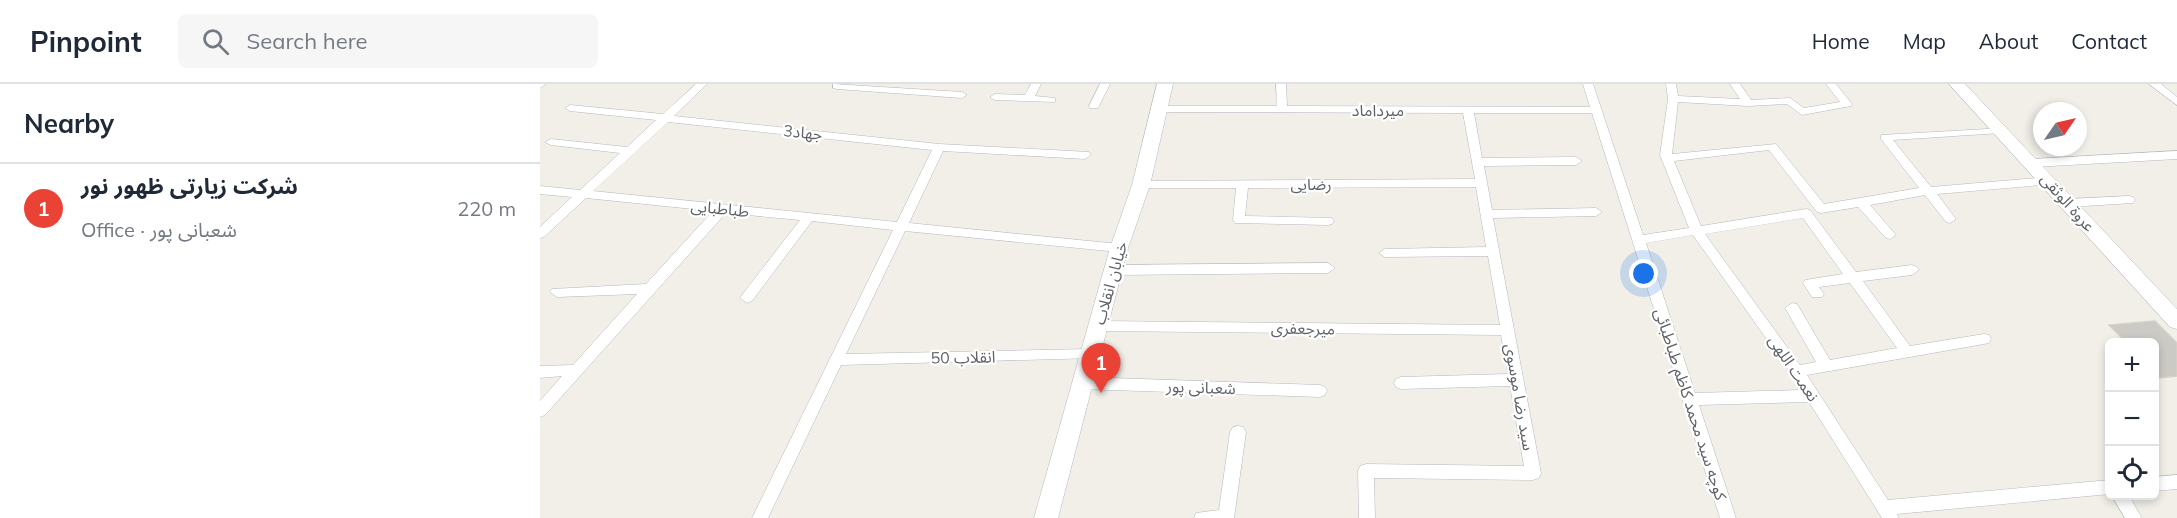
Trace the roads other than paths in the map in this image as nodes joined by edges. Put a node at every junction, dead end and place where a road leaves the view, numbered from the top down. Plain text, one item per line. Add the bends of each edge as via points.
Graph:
1 (702, 84) edge
2 (1036, 84) edge
3 (1105, 84) edge
4 (1165, 84) edge
5 (1281, 84) edge
6 (1587, 84) edge
7 (1671, 84) edge
8 (1735, 84) edge
9 (1832, 84) edge
10 (1957, 84) edge
11 (2154, 84) edge
12 (837, 86) dead end
13 (888, 87) edge
14 (962, 95) dead end
15 (995, 97) dead end
16 (1028, 99) junction
17 (1673, 99) junction
18 (1051, 100) dead end
19 (2177, 102) edge
20 (1748, 103) junction
21 (1094, 106) dead end
22 (570, 108) dead end
23 (1159, 109) junction
24 (1281, 109) junction
25 (1468, 110) junction
26 (1596, 110) junction
27 (666, 117) junction
28 (2001, 130) junction
29 (551, 142) dead end
30 (939, 147) junction
31 (629, 151) junction
32 (2177, 154) edge
33 (1086, 155) dead end
34 (1668, 158) junction
35 (1576, 161) dead end
36 (1478, 162) junction
37 (2033, 163) junction
38 (2049, 181) junction
39 (1481, 183) junction
40 (1141, 184) junction
41 (1242, 184) junction
42 (540, 190) edge
43 (1927, 191) junction
44 (583, 194) junction
45 (2129, 200) dead end
46 (1862, 202) junction
47 (2069, 202) junction
48 (723, 208) junction
49 (1821, 209) junction
50 (1596, 212) dead end
51 (1806, 213) junction
52 (1487, 214) junction
53 (810, 216) junction
54 (1950, 219) dead end
55 (1328, 221) dead end
56 (901, 226) junction
57 (1697, 232) junction
58 (540, 234) edge
59 (1890, 236) dead end
60 (1638, 240) junction
61 (1119, 248) junction
62 (1493, 251) junction
63 (1385, 253) dead end
64 (1328, 268) dead end
65 (1113, 270) junction
66 (1912, 270) dead end
67 (1853, 277) junction
68 (650, 289) junction
69 (557, 292) dead end
70 (1817, 294) dead end
71 (747, 298) dead end
72 (1792, 308) dead end
73 (2177, 322) edge
74 (1098, 326) junction
75 (1508, 330) junction
76 (1984, 339) dead end
77 (1907, 352) junction
78 (1090, 354) junction
79 (836, 360) junction
80 (1826, 366) junction
81 (577, 370) junction
82 (1797, 371) junction
83 (540, 372) edge
84 (1516, 380) junction
85 (1082, 383) junction
86 (1401, 383) dead end
87 (1320, 391) dead end
88 (1813, 396) junction
89 (1690, 399) junction
90 (540, 411) edge
91 (1238, 432) dead end
92 (2177, 482) edge
93 (2159, 484) edge
94 (2105, 487) edge
95 (2123, 500) edge
96 (1888, 513) edge
97 (760, 518) edge
98 (1046, 518) edge
99 (1202, 518) edge
100 (1367, 518) edge
101 (1728, 518) edge
102 (2134, 518) edge

1 - 27 street
2 - 16 street
3 - 21 street
4 - 23 main road, خیابان انقلاب
5 - 24 street
6 - 26 street, کوچه سید محمد کاظم طباطبائی
7 - 17 street
8 - 20 street
9 - 20 street via 1847,104 1802,112 1790,101
10 - 28 main road, عروة الوثقی
11 - 19 street
12 - 13 street
13 - 14 street
15 - 16 street
16 - 18 street
17 - 20 street
17 - 34 street
22 - 27 street, جهاد3
23 - 24 street, میرداماد
23 - 40 main road, خیابان انقلاب
24 - 25 street, میرداماد
25 - 26 street, میرداماد
25 - 36 street, سید رضا موسوی
26 - 60 street, کوچه سید محمد کاظم طباطبائی
27 - 30 street, جهاد3
27 - 31 street
28 - 37 main road, عروة الوثقی
28 - 43 street via 1885,137
29 - 31 street
30 - 33 street, جهاد3
30 - 56 street
31 - 44 street
32 - 37 street
34 - 49 street via 1772,146
34 - 57 street, نعمت اللهی
35 - 36 street
36 - 39 street, سید رضا موسوی
37 - 38 main road, عروة الوثقی
38 - 43 street
38 - 47 main road, عروة الوثقی
39 - 41 street, رضایی
39 - 52 street, سید رضا موسوی
40 - 41 street, رضایی
40 - 61 main road, خیابان انقلاب
41 - 55 street via 1239,220
42 - 44 street, طباطبایی
43 - 46 street
43 - 54 street
44 - 48 street, طباطبایی
44 - 58 street
45 - 47 street
46 - 49 street
46 - 59 street
47 - 73 main road, عروة الوثقی
48 - 53 street, طباطبایی
48 - 68 street
49 - 51 street
50 - 52 street
51 - 57 street
51 - 67 street
52 - 62 street, سید رضا موسوی
53 - 56 street, طباطبایی
53 - 71 street
56 - 61 street, طباطبایی
56 - 79 street
57 - 60 street
57 - 82 street, نعمت اللهی
60 - 89 street, کوچه سید محمد کاظم طباطبائی
61 - 65 main road, خیابان انقلاب
62 - 63 street
62 - 75 street, سید رضا موسوی
64 - 65 street
65 - 74 main road, خیابان انقلاب
66 - 67 street
67 - 70 street via 1810,283
67 - 77 street
68 - 69 street
68 - 81 street
72 - 80 street
74 - 75 street, میرجعفری
74 - 78 main road, خیابان انقلاب
75 - 84 street, سید رضا موسوی
76 - 77 street
77 - 80 street
78 - 79 street, انقلاب 50
78 - 85 main road, خیابان انقلاب
79 - 97 street
80 - 82 street
81 - 83 street
81 - 90 street
82 - 88 street, نعمت اللهی
84 - 86 street
84 - 100 street, سید رضا موسوی via 1533,474 1366,471
85 - 87 street, شعبانی پور
85 - 98 main road, خیابان انقلاب
88 - 89 street
88 - 96 street, نعمت اللهی
89 - 101 street, کوچه سید محمد کاظم طباطبائی
91 - 99 street via 1226,517
92 - 93 street
94 - 96 street
95 - 102 street

